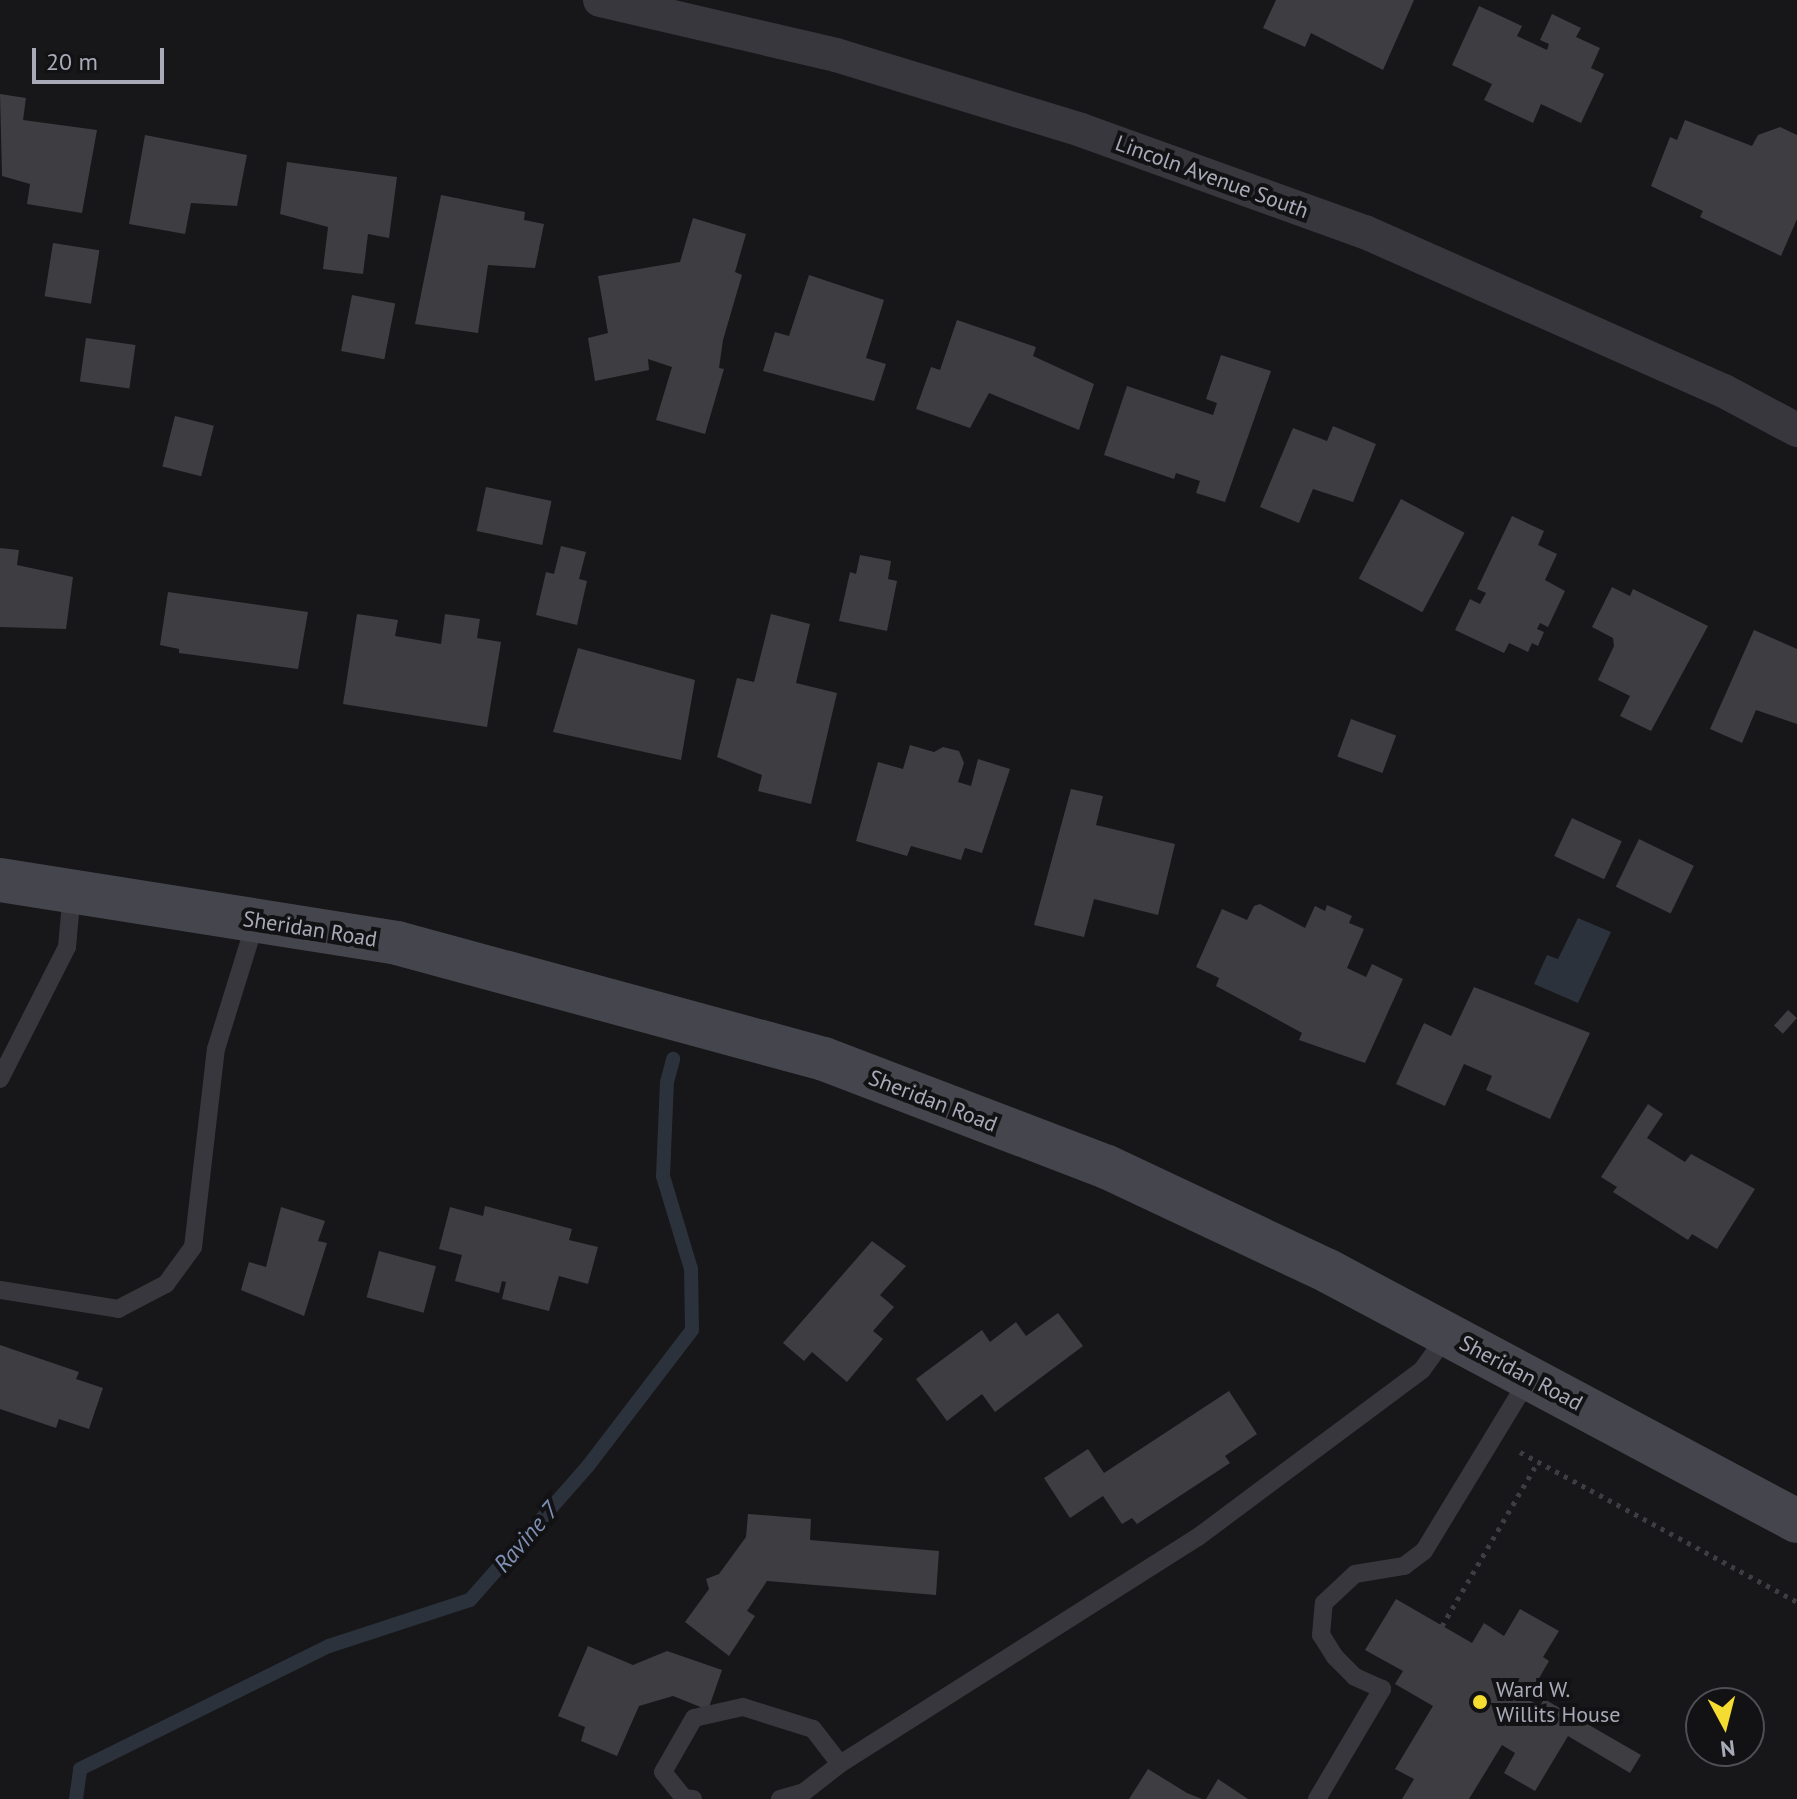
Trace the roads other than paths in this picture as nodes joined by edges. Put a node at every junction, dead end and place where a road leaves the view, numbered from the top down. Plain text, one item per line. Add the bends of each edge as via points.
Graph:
1 (600, 0) edge
2 (1797, 430) edge
3 (0, 880) edge
4 (72, 891) junction
5 (256, 920) junction
6 (0, 1079) edge
7 (0, 1290) edge
8 (1448, 1334) junction
9 (1529, 1378) junction
10 (1797, 1521) edge
11 (840, 1764) junction
12 (693, 1799) edge
13 (780, 1799) edge
14 (1317, 1799) edge

1 - 2 street, Lincoln Avenue South via 836,55 1081,130 1365,232 1724,391
3 - 4 street, Sheridan Road
4 - 5 street, Sheridan Road
4 - 6 lane via 67,947
5 - 7 lane via 216,1049 193,1247 166,1284 118,1309
5 - 8 street, Sheridan Road via 397,943 824,1059 1107,1167
8 - 9 street, Sheridan Road
8 - 11 lane via 1422,1370 1198,1537
9 - 10 street, Sheridan Road
9 - 14 lane via 1424,1551 1404,1566 1355,1574 1324,1603 1321,1635 1335,1657 1355,1677 1382,1689
11 - 12 lane via 813,1729 743,1707 694,1718 663,1772 684,1798
11 - 13 lane via 804,1792

